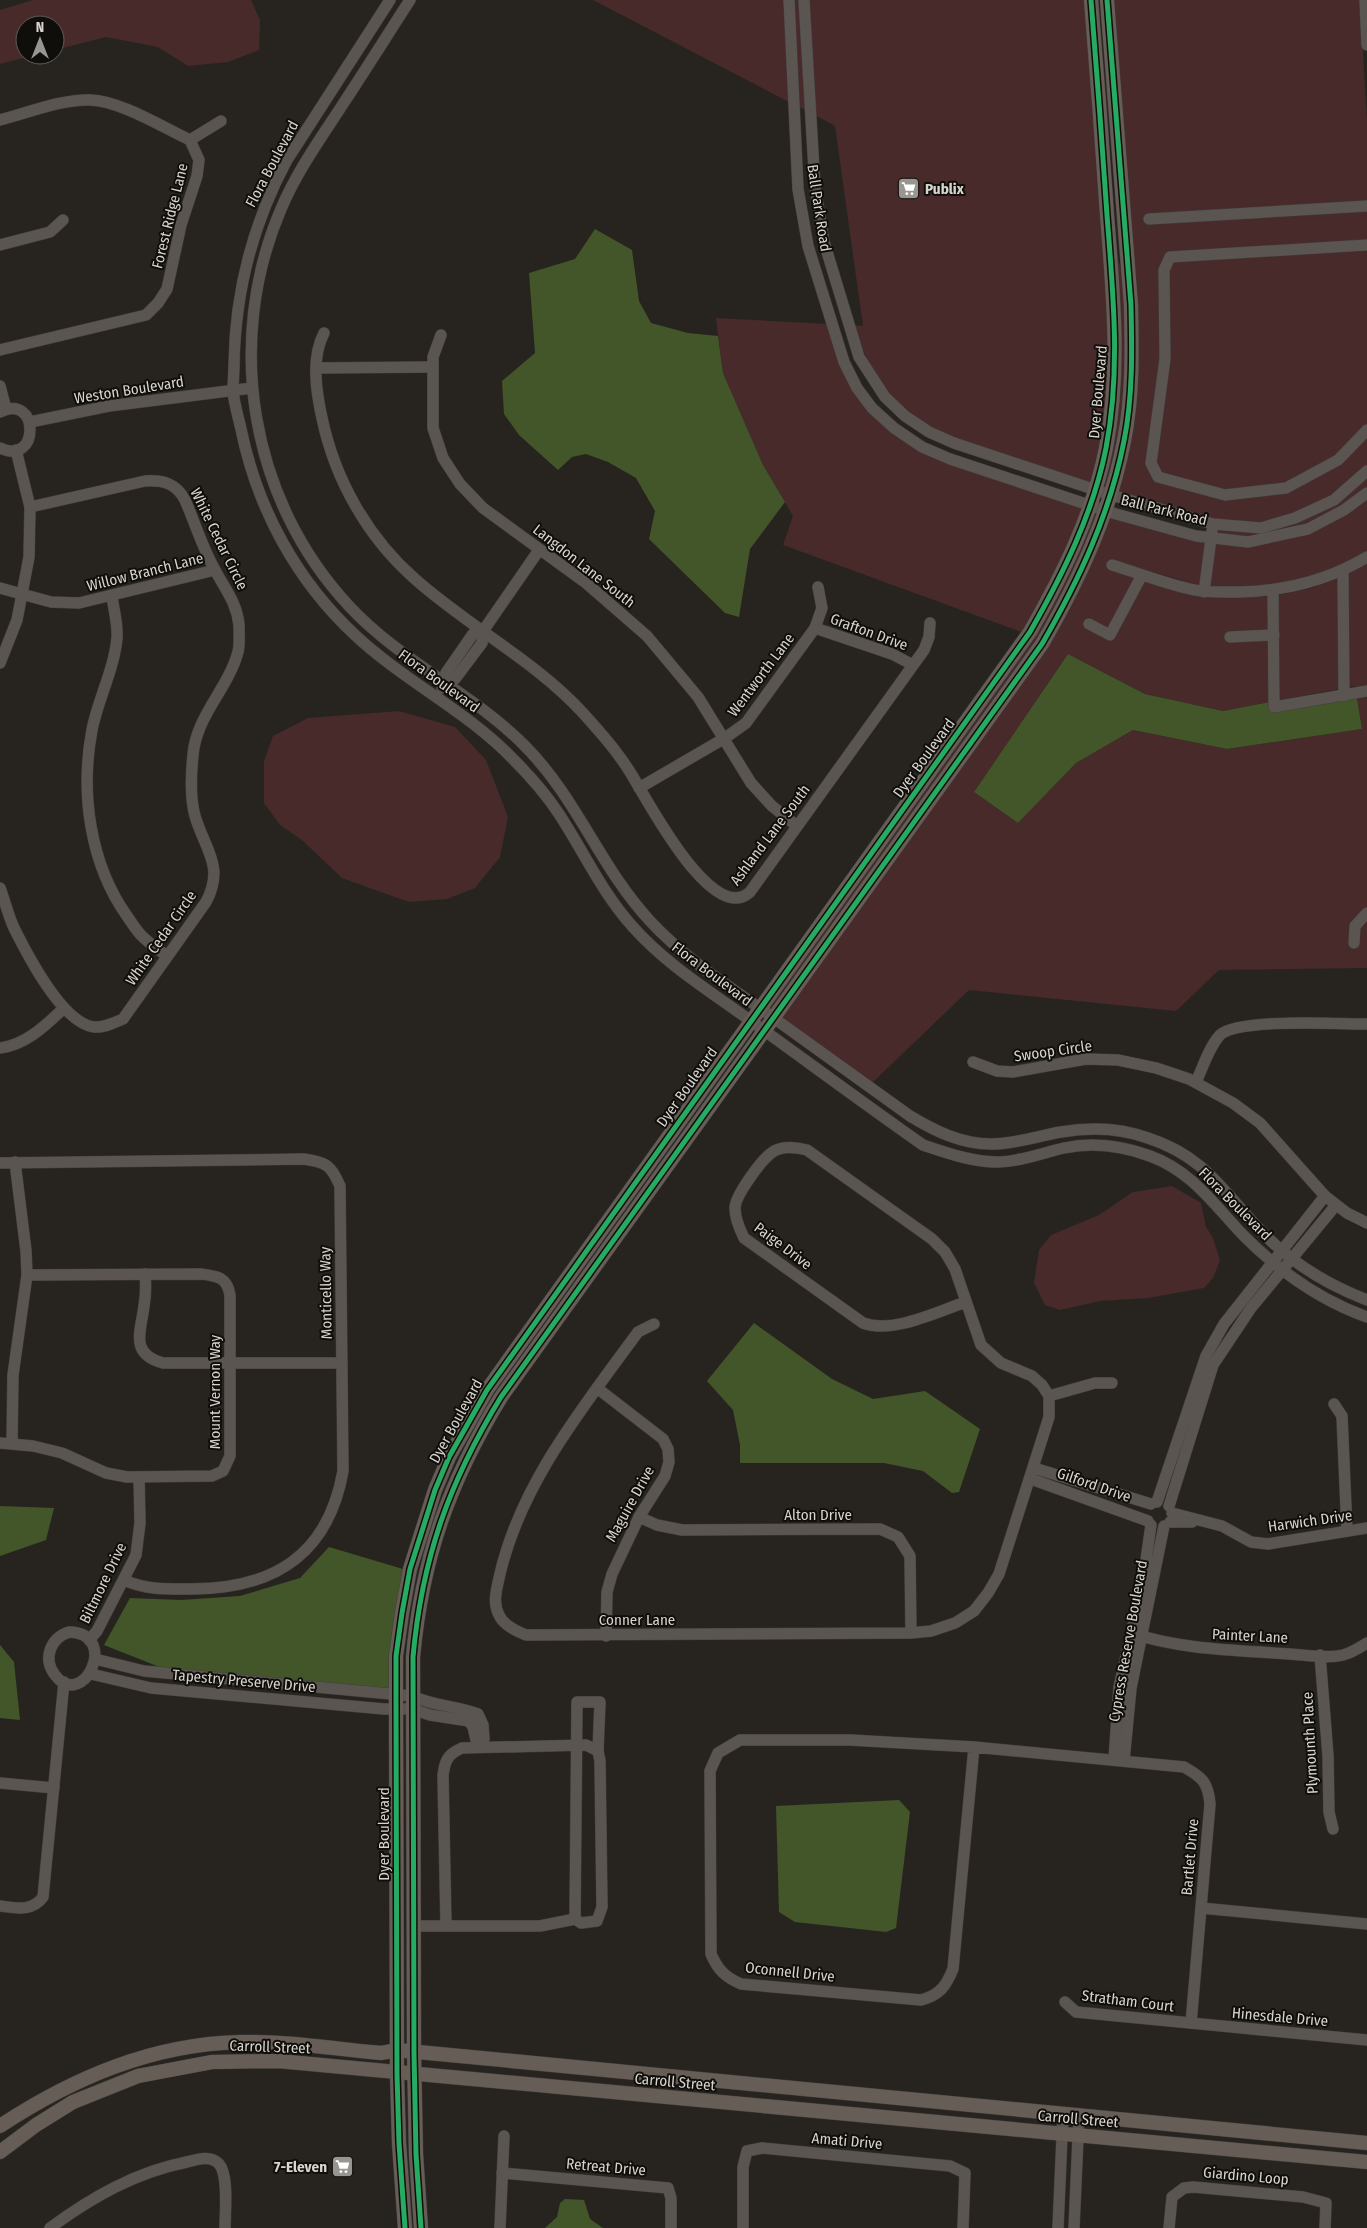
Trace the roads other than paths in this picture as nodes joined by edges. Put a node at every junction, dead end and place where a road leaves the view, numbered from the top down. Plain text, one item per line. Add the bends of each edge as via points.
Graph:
1 (390, 0) edge
2 (410, 0) edge
3 (789, 0) edge
4 (804, 0) edge
5 (1107, 0) edge
6 (1364, 0) edge
7 (1091, 2) edge
8 (1367, 45) edge
9 (329, 95) junction
10 (343, 104) junction
11 (321, 107) junction
12 (1116, 111) junction
13 (336, 115) junction
14 (0, 120) edge
15 (221, 121) dead end
16 (1100, 128) junction
17 (190, 140) junction
18 (1367, 206) edge
19 (1149, 219) dead end
20 (63, 220) dead end
21 (0, 245) edge
22 (1367, 245) edge
23 (1128, 274) junction
24 (324, 333) dead end
25 (441, 335) dead end
26 (0, 350) edge
27 (432, 367) junction
28 (316, 368) junction
29 (0, 386) edge
30 (252, 388) junction
31 (233, 391) junction
32 (885, 397) junction
33 (872, 408) junction
34 (3, 411) edge
35 (30, 422) junction
36 (1367, 430) edge
37 (0, 448) edge
38 (16, 450) junction
39 (984, 453) junction
40 (979, 469) junction
41 (1367, 472) edge
42 (1096, 489) junction
43 (1367, 493) edge
44 (1111, 495) junction
45 (1090, 504) junction
46 (30, 507) junction
47 (1106, 510) junction
48 (1213, 524) junction
49 (1211, 538) junction
50 (539, 550) junction
51 (1367, 557) edge
52 (1112, 565) dead end
53 (214, 570) junction
54 (1343, 572) junction
55 (1142, 575) junction
56 (818, 587) dead end
57 (0, 588) edge
58 (1274, 591) junction
59 (1204, 592) junction
60 (23, 594) junction
61 (112, 597) junction
62 (930, 623) dead end
63 (1089, 624) dead end
64 (815, 628) junction
65 (483, 631) junction
66 (1274, 635) junction
67 (1230, 637) dead end
68 (0, 663) edge
69 (913, 665) junction
70 (445, 684) junction
71 (1367, 691) edge
72 (1344, 696) junction
73 (435, 697) junction
74 (725, 738) junction
75 (639, 788) junction
76 (797, 826) junction
77 (0, 888) edge
78 (1367, 913) edge
79 (1354, 943) dead end
80 (167, 956) junction
81 (64, 1008) junction
82 (760, 1008) junction
83 (773, 1018) junction
84 (750, 1021) junction
85 (1367, 1024) edge
86 (764, 1031) junction
87 (0, 1048) edge
88 (973, 1062) dead end
89 (1196, 1082) junction
90 (14, 1162) junction
91 (0, 1163) edge
92 (1324, 1196) junction
93 (1336, 1205) junction
94 (1306, 1220) junction
95 (1367, 1223) edge
96 (1317, 1228) junction
97 (1281, 1250) junction
98 (582, 1256) junction
99 (1293, 1259) junction
100 (1272, 1262) junction
101 (1282, 1270) junction
102 (27, 1274) junction
103 (145, 1274) junction
104 (580, 1288) junction
105 (1241, 1300) junction
106 (1367, 1300) edge
107 (966, 1302) junction
108 (1251, 1308) junction
109 (1367, 1317) edge
110 (654, 1324) dead end
111 (230, 1362) junction
112 (342, 1363) junction
113 (1112, 1384) dead end
114 (597, 1388) junction
115 (1048, 1396) junction
116 (1195, 1403) junction
117 (1334, 1404) dead end
118 (6, 1443) edge
119 (1032, 1473) junction
120 (139, 1477) junction
121 (1154, 1503) junction
122 (639, 1517) junction
123 (1169, 1517) junction
124 (1150, 1523) junction
125 (1367, 1528) edge
126 (1347, 1532) junction
127 (124, 1580) junction
128 (911, 1633) junction
129 (1136, 1634) junction
130 (606, 1636) junction
131 (90, 1640) junction
132 (1367, 1643) edge
133 (1320, 1655) junction
134 (95, 1658) junction
135 (90, 1674) junction
136 (198, 1676) junction
137 (64, 1682) junction
138 (310, 1686) junction
139 (196, 1692) junction
140 (309, 1702) junction
141 (396, 1703) junction
142 (412, 1703) junction
143 (481, 1745) junction
144 (576, 1746) junction
145 (974, 1747) junction
146 (598, 1751) junction
147 (1119, 1760) junction
148 (0, 1783) edge
149 (54, 1788) junction
150 (1333, 1829) dead end
151 (0, 1906) edge
152 (1201, 1908) junction
153 (575, 1920) junction
154 (1367, 1924) edge
155 (413, 1926) junction
156 (446, 1926) junction
157 (1065, 2002) dead end
158 (1191, 2023) junction
159 (1367, 2040) edge
160 (397, 2050) junction
161 (414, 2052) junction
162 (134, 2059) junction
163 (397, 2074) junction
164 (416, 2074) junction
165 (138, 2076) junction
166 (1063, 2114) junction
167 (1079, 2115) junction
168 (0, 2126) edge
169 (1061, 2134) junction
170 (1078, 2135) junction
171 (504, 2136) dead end
172 (1367, 2143) edge
173 (0, 2152) edge
174 (1367, 2162) edge
175 (502, 2173) junction
176 (50, 2228) edge
177 (225, 2228) edge
178 (405, 2228) edge
179 (422, 2228) edge
180 (500, 2228) edge
181 (671, 2228) edge
182 (743, 2228) edge
183 (963, 2228) edge
184 (1058, 2228) edge
185 (1074, 2228) edge
186 (1169, 2228) edge
187 (1325, 2228) edge

1 - 9 street, Flora Boulevard
2 - 10 street, Flora Boulevard
3 - 33 street, Ball Park Road via 798,189 808,246 844,362
4 - 32 street, Ball Park Road via 818,214 857,350
5 - 12 main road, Dyer Boulevard
6 - 8 street
7 - 12 main road via 1098,20 1104,103
7 - 16 main road, Dyer Boulevard
9 - 10 street
9 - 11 street, Flora Boulevard
10 - 13 street, Flora Boulevard
11 - 13 street
11 - 31 street, Flora Boulevard via 274,184 248,250 235,320
12 - 23 main road, Dyer Boulevard
13 - 30 street, Flora Boulevard via 293,183 264,256 252,317
14 - 17 street via 90,100 115,105
15 - 17 street
16 - 23 main road via 1112,148 1120,252
16 - 42 main road, Dyer Boulevard via 1116,361 1106,448
17 - 26 street, Forest Ridge Lane via 199,160 197,176 181,226 167,289 158,304 146,315
18 - 19 street
20 - 21 street via 50,232
22 - 36 street via 1170,257 1164,270 1165,359 1151,463 1158,477 1225,495 1286,488 1338,460
23 - 44 main road, Dyer Boulevard via 1132,355 1130,401
24 - 28 street, Ashland Lane South via 318,348
25 - 27 street, Langdon Lane South via 434,350
27 - 28 street
27 - 50 street, Langdon Lane South via 433,428 445,462 483,508
28 - 65 street, Ashland Lane South via 320,410 331,451 345,486 366,524 414,578
29 - 34 street
30 - 31 street
30 - 70 street, Flora Boulevard via 258,434 269,472 288,518 309,555 362,620
31 - 35 street, Weston Boulevard via 110,406
31 - 73 street, Flora Boulevard via 253,476 272,524 295,564 324,604 352,632
32 - 33 street
32 - 39 street, Ball Park Road via 929,432
33 - 40 street, Ball Park Road via 922,447
34 - 35 street via 14,409 23,413
35 - 38 street via 29,440
37 - 38 street
38 - 46 street
39 - 40 street
39 - 42 street, Ball Park Road
40 - 45 street, Ball Park Road
41 - 48 street, Ball Park Road via 1334,500 1296,518 1261,528
42 - 44 street, Ball Park Road
42 - 45 main road, Dyer Boulevard
43 - 49 street, Ball Park Road via 1344,510 1308,529 1248,542
44 - 47 main road, Dyer Boulevard
44 - 48 street, Ball Park Road
45 - 47 street, Ball Park Road
45 - 82 main road, Dyer Boulevard via 1074,550 1030,632
46 - 53 street, White Cedar Circle via 145,481 169,483 186,500
46 - 60 street via 29,557
47 - 49 street, Ball Park Road
47 - 83 main road, Dyer Boulevard via 1070,597 1042,644
48 - 49 street
49 - 59 street
50 - 65 street
50 - 74 street, Langdon Lane South via 586,582 647,636 687,681
51 - 54 street
52 - 55 street
53 - 61 street, Willow Branch Lane
53 - 80 street, White Cedar Circle via 229,591 236,609 238,651 226,679 203,717 193,754 195,815 210,851 213,888
54 - 58 street
54 - 72 street
55 - 59 street
55 - 63 street via 1110,635
56 - 64 street, Wentworth Lane via 822,608
57 - 60 street, Willow Branch Lane
58 - 59 street
58 - 66 street
60 - 61 street, Willow Branch Lane via 51,602 79,603
60 - 68 street via 17,620
61 - 80 street via 117,636 114,658 92,730 86,779 90,819 100,860 117,901 142,936
62 - 69 street, Ashland Lane South via 927,644
64 - 69 street, Grafton Drive via 892,654
64 - 74 street, Wentworth Lane via 752,717
65 - 70 street via 482,642 462,661 455,679
65 - 75 street, Ashland Lane South via 542,673 575,704 619,756
66 - 67 street
66 - 72 street via 1274,707
69 - 76 street, Ashland Lane South
70 - 73 street
70 - 82 street, Flora Boulevard via 504,727 552,775 622,887 660,932
71 - 72 street
73 - 84 street, Flora Boulevard via 492,739 531,777 559,814 604,890 652,947
74 - 75 street, Wentworth Lane
74 - 76 street, Langdon Lane South via 759,793
75 - 76 street, Ashland Lane South via 676,849 706,881 728,898 738,899 750,892
77 - 81 street, White Cedar Circle via 13,927
78 - 79 street via 1355,926
80 - 81 street, White Cedar Circle via 123,1019 104,1027 92,1027 78,1021
81 - 87 street via 24,1040
82 - 83 street, Flora Boulevard
82 - 84 main road, Dyer Boulevard
83 - 86 main road, Dyer Boulevard
83 - 97 street, Flora Boulevard via 910,1116 955,1139 1005,1144 1060,1132 1097,1129 1130,1133 1165,1144 1193,1159 1216,1178
84 - 86 street, Flora Boulevard
84 - 98 main road, Dyer Boulevard
85 - 89 street via 1254,1024 1234,1027 1215,1042
86 - 100 street, Flora Boulevard via 923,1145 960,1157 997,1162 1065,1148 1104,1146 1136,1151 1161,1161 1188,1177
86 - 104 main road, Dyer Boulevard
88 - 89 street, Swoop Circle via 997,1071 1013,1072 1086,1059 1118,1060 1156,1068
89 - 92 street, Swoop Circle via 1260,1123
90 - 91 street, Monticello Way
90 - 102 street
90 - 112 street, Monticello Way via 320,1161 334,1170 340,1186
92 - 93 street, Swoop Circle
92 - 94 street, Cypress Reserve Boulevard
93 - 95 street, Swoop Circle
93 - 96 street, Cypress Reserve Boulevard
94 - 96 street
94 - 97 street, Cypress Reserve Boulevard
96 - 99 street, Cypress Reserve Boulevard
97 - 99 street, Flora Boulevard
97 - 100 street, Cypress Reserve Boulevard
98 - 104 main road
98 - 141 main road, Dyer Boulevard via 486,1390 434,1490 410,1569 396,1656
99 - 101 street, Cypress Reserve Boulevard
99 - 106 street, Flora Boulevard via 1330,1283
100 - 101 street, Flora Boulevard
100 - 105 street, Cypress Reserve Boulevard
101 - 108 street, Cypress Reserve Boulevard
101 - 109 street, Flora Boulevard via 1316,1294
102 - 103 street, Mount Vernon Way
102 - 118 street
103 - 111 street, Mount Vernon Way via 201,1274 224,1279 230,1295
103 - 111 street via 144,1306 138,1333 143,1351 150,1359 163,1363
104 - 142 main road, Dyer Boulevard via 501,1398 449,1496 418,1607
105 - 108 street
105 - 116 street, Cypress Reserve Boulevard via 1206,1356
107 - 107 street, Paige Drive via 891,1326 874,1327 863,1323 744,1238 737,1222 735,1207 738,1196 770,1153 795,1147 807,1150 932,1238 955,1269
107 - 115 street, Paige Drive via 981,1345 1001,1363 1032,1376
108 - 116 street, Cypress Reserve Boulevard via 1213,1366
110 - 114 street, Conner Lane via 638,1332
111 - 112 street
111 - 120 street, Mount Vernon Way via 230,1456 223,1471 212,1476
112 - 127 street, Monticello Way via 343,1471 339,1493 319,1534 297,1559 246,1585 220,1589 151,1589
113 - 115 street via 1095,1383
114 - 122 street, Maguire Drive via 654,1431 668,1449 665,1476
114 - 130 street, Conner Lane via 550,1457 529,1495 504,1557 495,1596 499,1616 511,1628 526,1635
115 - 119 street via 1050,1417
116 - 121 street, Cypress Reserve Boulevard
116 - 123 street, Cypress Reserve Boulevard
117 - 126 street via 1342,1416
118 - 120 street, Mount Vernon Way via 62,1453 106,1473
119 - 121 street, Gilford Drive
119 - 124 street, Gilford Drive
119 - 128 street, Conner Lane via 999,1574 988,1593 974,1611 955,1623
120 - 127 street, Biltmore Drive via 140,1537 136,1555
121 - 123 street, Gilford Drive via 1164,1502
121 - 124 street, Cypress Reserve Boulevard via 1146,1515
122 - 128 street, Alton Drive via 682,1530 880,1529 898,1537 910,1556
122 - 130 street, Maguire Drive via 607,1592
123 - 124 street, Gilford Drive
123 - 126 street, Harwich Drive via 1222,1526 1251,1542 1268,1544
123 - 129 street, Cypress Reserve Boulevard
124 - 129 street, Cypress Reserve Boulevard
125 - 126 street, Harwich Drive
127 - 131 street, Biltmore Drive
128 - 130 street, Conner Lane
129 - 133 street, Painter Lane via 1168,1644 1199,1648
129 - 147 street, Cypress Reserve Boulevard
131 - 134 street
131 - 137 street via 69,1632 62,1634 51,1646 49,1663 57,1678
132 - 133 street, Painter Lane via 1341,1656
133 - 150 street, Plymounth Place via 1329,1812
134 - 135 street
134 - 136 street, Tapestry Preserve Drive via 144,1671
135 - 137 street via 79,1683
135 - 139 street, Tapestry Preserve Drive via 125,1683
136 - 138 street, Tapestry Preserve Drive
136 - 139 street
137 - 149 street
138 - 140 street
138 - 141 street, Tapestry Preserve Drive via 384,1693
139 - 140 street, Tapestry Preserve Drive
140 - 141 street, Tapestry Preserve Drive
141 - 142 street
141 - 160 main road, Dyer Boulevard
142 - 143 street via 430,1715 469,1721
142 - 155 main road, Dyer Boulevard
143 - 144 street
143 - 156 street via 451,1752 445,1762
144 - 146 street via 586,1745
144 - 146 street via 577,1702 600,1702
144 - 153 street
145 - 145 street, Oconnell Drive via 850,1740 740,1740 718,1753 710,1771 711,1954 718,1969 727,1978 741,1984 921,2000 936,1996 946,1986 954,1969
145 - 147 street, Oconnell Drive
146 - 153 street via 602,1906 597,1921 581,1924
147 - 152 street, Bartlet Drive via 1184,1767 1199,1775 1209,1788
148 - 149 street
149 - 151 street via 43,1897 25,1909
152 - 154 street
152 - 158 street, Bartlet Drive
153 - 156 street via 540,1926
155 - 156 street
155 - 161 main road, Dyer Boulevard
157 - 158 street, Stratham Court via 1076,2012
158 - 159 street, Hinesdale Drive
160 - 161 main road, Carroll Street
160 - 162 main road, Carroll Street via 381,2054 241,2042 202,2045
160 - 163 main road, Dyer Boulevard
161 - 164 main road, Dyer Boulevard
161 - 166 main road, Carroll Street
162 - 165 main road
162 - 168 main road, Carroll Street via 72,2083
163 - 164 main road, Carroll Street
163 - 165 main road, Carroll Street via 278,2061 212,2062
163 - 178 main road, Dyer Boulevard
164 - 169 main road, Carroll Street
164 - 179 main road, Dyer Boulevard via 416,2154
165 - 173 main road, Carroll Street via 73,2102
166 - 167 main road, Carroll Street
166 - 169 street
167 - 170 street
167 - 172 main road, Carroll Street
169 - 170 main road, Carroll Street
169 - 184 street
170 - 174 main road, Carroll Street
170 - 185 street
171 - 175 street
175 - 180 street
175 - 181 street, Retreat Drive via 668,2188
176 - 177 street via 120,2183 164,2167 203,2158 216,2161 223,2170
182 - 183 street, Amati Drive via 743,2167 747,2151 762,2148 950,2166 965,2172
186 - 187 street, Giardino Loop via 1172,2196 1184,2188 1193,2187 1303,2196 1326,2202

